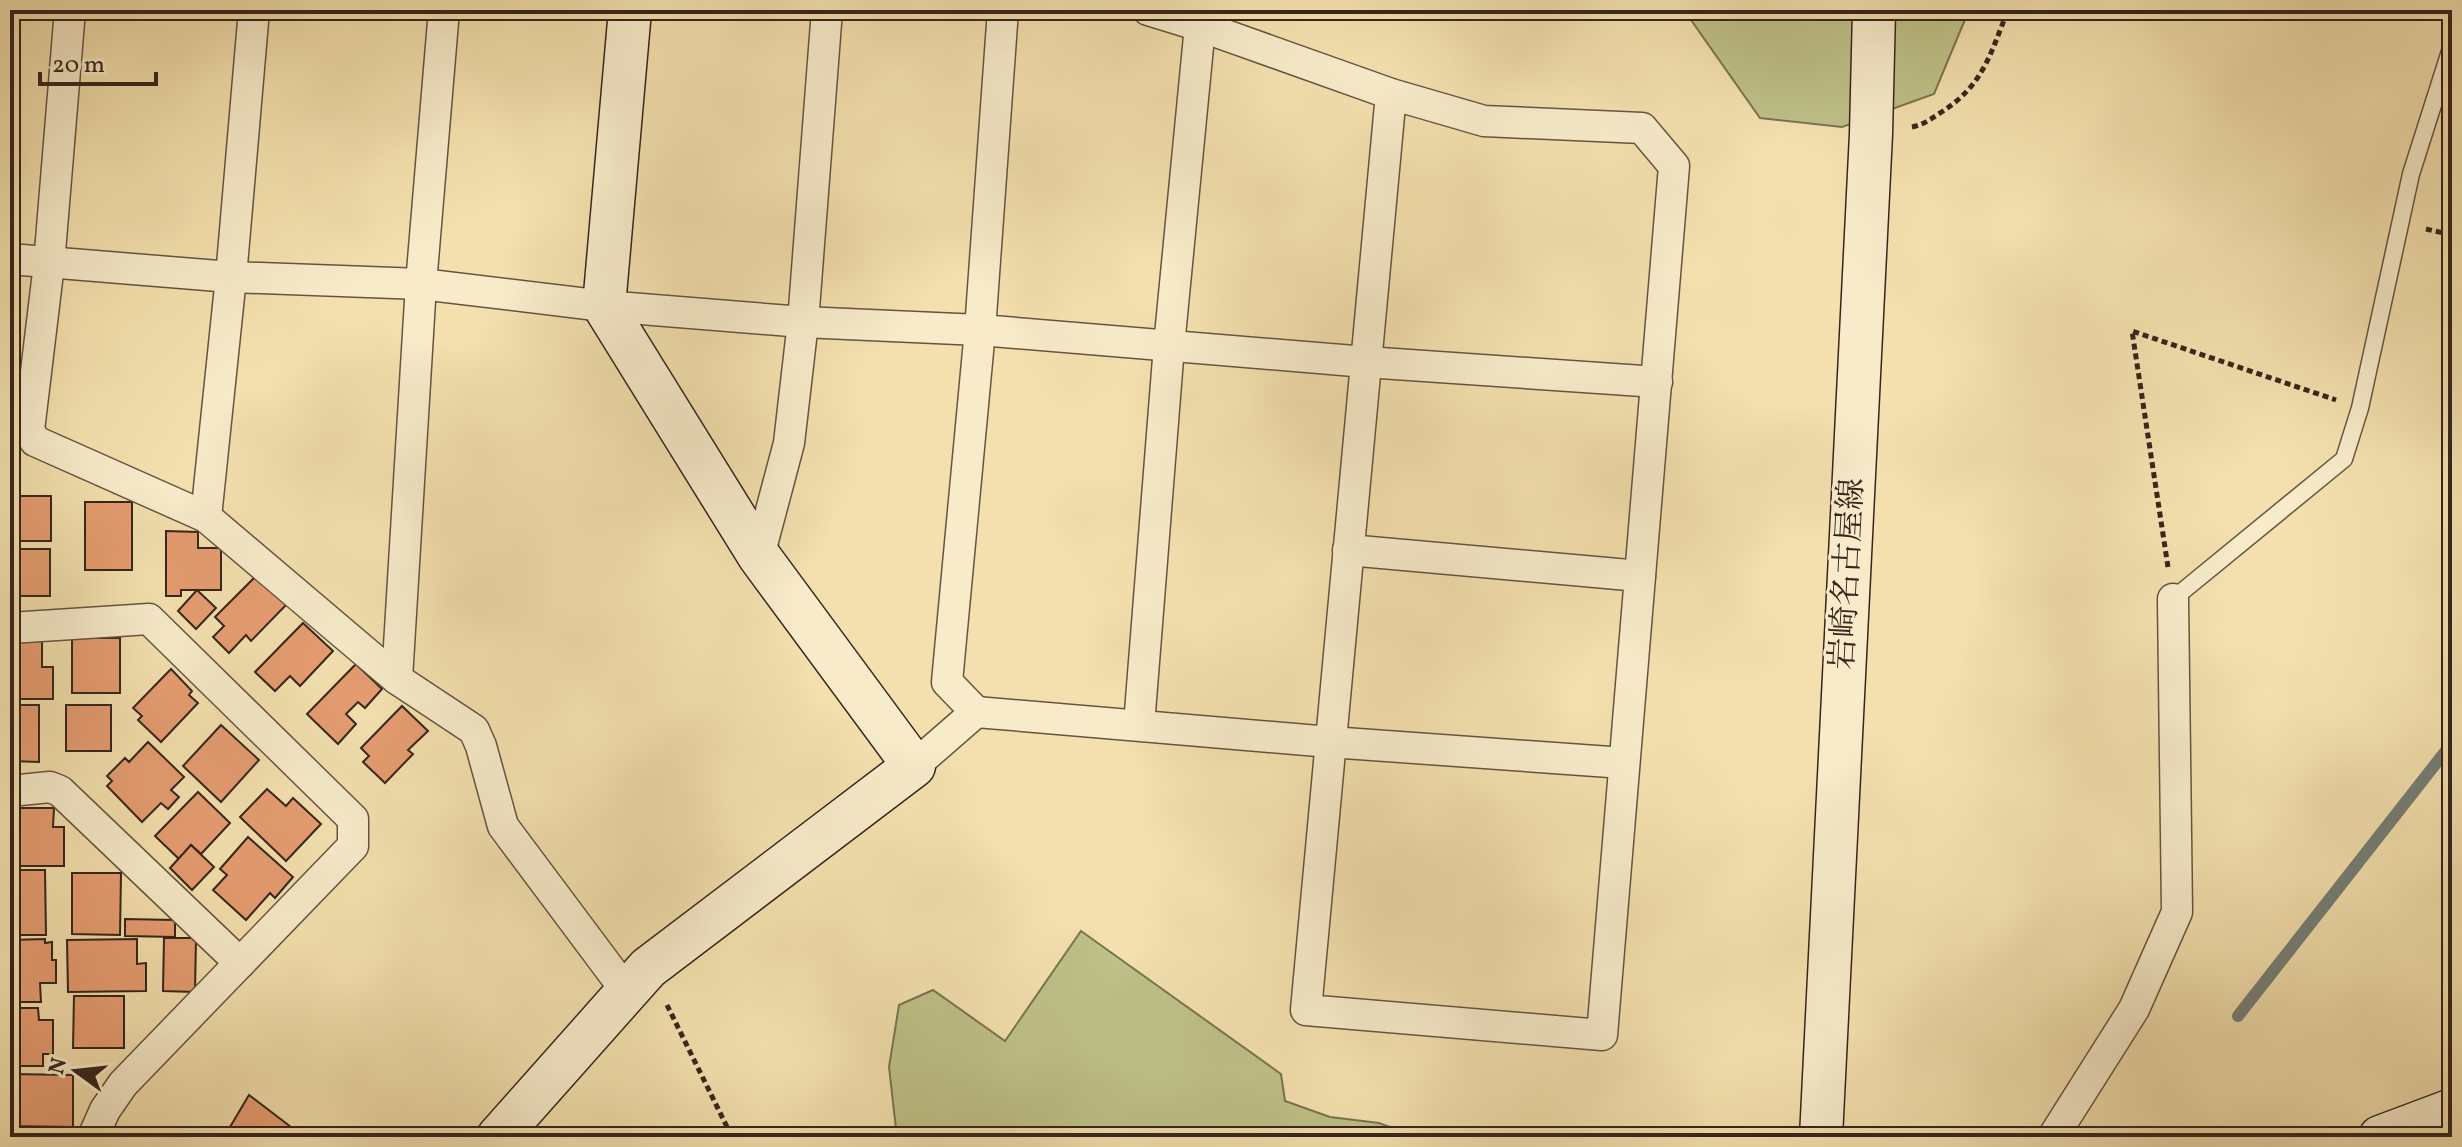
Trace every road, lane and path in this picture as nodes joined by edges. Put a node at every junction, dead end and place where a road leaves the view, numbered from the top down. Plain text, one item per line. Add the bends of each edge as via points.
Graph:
1 (70, 10) edge
2 (254, 10) edge
3 (444, 10) edge
4 (630, 10) edge
5 (827, 10) edge
6 (1003, 10) edge
7 (1148, 10) edge
8 (1874, 10) edge
9 (2008, 10) edge
10 (1200, 26) junction
11 (2452, 45) edge
12 (1391, 94) junction
13 (1871, 134) junction
14 (10, 259) edge
15 (49, 264) junction
16 (231, 277) junction
17 (421, 284) junction
18 (604, 306) junction
19 (803, 322) junction
20 (980, 330) junction
21 (1169, 346) junction
22 (1366, 362) junction
23 (1657, 382) junction
24 (2360, 408) junction
25 (206, 517) junction
26 (1348, 550) junction
27 (759, 556) junction
28 (1640, 576) junction
29 (2173, 599) junction
30 (10, 628) edge
31 (397, 679) junction
32 (976, 712) junction
33 (1139, 725) junction
34 (1330, 742) junction
35 (1624, 763) junction
36 (914, 766) junction
37 (10, 791) edge
38 (240, 963) junction
39 (638, 980) junction
40 (2452, 1110) edge
41 (93, 1137) edge
42 (498, 1137) edge
43 (732, 1137) edge
44 (1821, 1137) edge
45 (2053, 1137) edge
46 (2380, 1137) edge

1 - 15 street
2 - 16 street
3 - 17 street
4 - 18 street
5 - 19 street
6 - 20 street
7 - 10 street
8 - 13 street, 岩崎名古屋線
9 - 13 path via 1984,71 1960,101 1921,125
10 - 12 street
10 - 21 street
11 - 24 lane via 2411,174
12 - 22 street
12 - 23 street via 1484,121 1642,128 1674,166
13 - 44 street, 岩崎名古屋線
14 - 15 street
15 - 16 street
15 - 25 street via 29,430 35,441
16 - 17 street
16 - 25 street
17 - 18 street
17 - 31 street
18 - 19 street
18 - 27 street
19 - 20 street
19 - 27 street via 789,443
20 - 21 street
20 - 32 street via 947,682
21 - 22 street
21 - 33 street
22 - 23 street
22 - 26 street
23 - 28 street
24 - 29 lane via 2344,459
24 - 29 path via 2132,331
25 - 31 street
26 - 28 street
26 - 34 street
27 - 36 street
28 - 35 street
29 - 45 street via 2177,912 2134,1009
30 - 38 street via 149,619 353,819 353,846
31 - 39 street via 474,730 503,826
32 - 33 street
32 - 36 street
33 - 34 street
34 - 35 street
34 - 35 street via 1306,1010 1602,1035
36 - 39 street
37 - 38 street via 60,791
38 - 41 street via 123,1084
39 - 42 street
39 - 43 path
40 - 46 street

